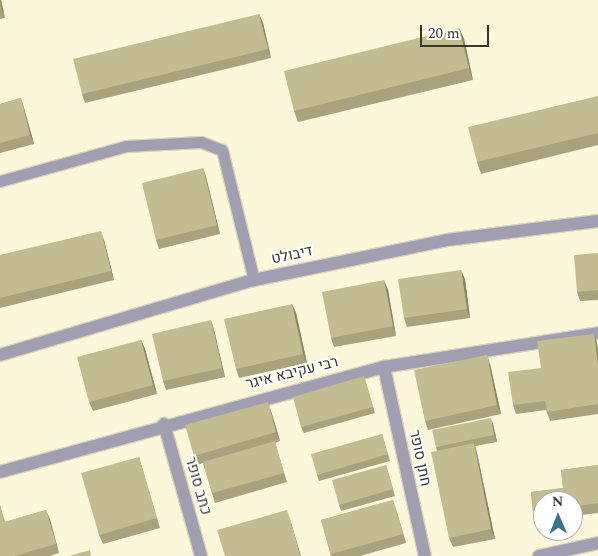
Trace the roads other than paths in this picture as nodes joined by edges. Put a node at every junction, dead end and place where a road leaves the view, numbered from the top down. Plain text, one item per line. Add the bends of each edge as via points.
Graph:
1 (0, 181) edge
2 (598, 221) edge
3 (254, 280) junction
4 (598, 333) edge
5 (0, 355) edge
6 (384, 368) junction
7 (164, 424) junction
8 (0, 472) edge
9 (598, 543) edge
10 (201, 556) edge
11 (425, 556) edge
12 (539, 556) edge

1 - 3 lane via 126,146 201,142 222,150
2 - 3 street, דיבולט via 447,240
3 - 5 street, דיבולט
4 - 6 street, רבי עקיבא איגר
6 - 7 street, רבי עקיבא איגר
6 - 11 street, חתן סופר
7 - 8 street, רבי עקיבא איגר
7 - 10 street, כתב סופר
9 - 12 street

